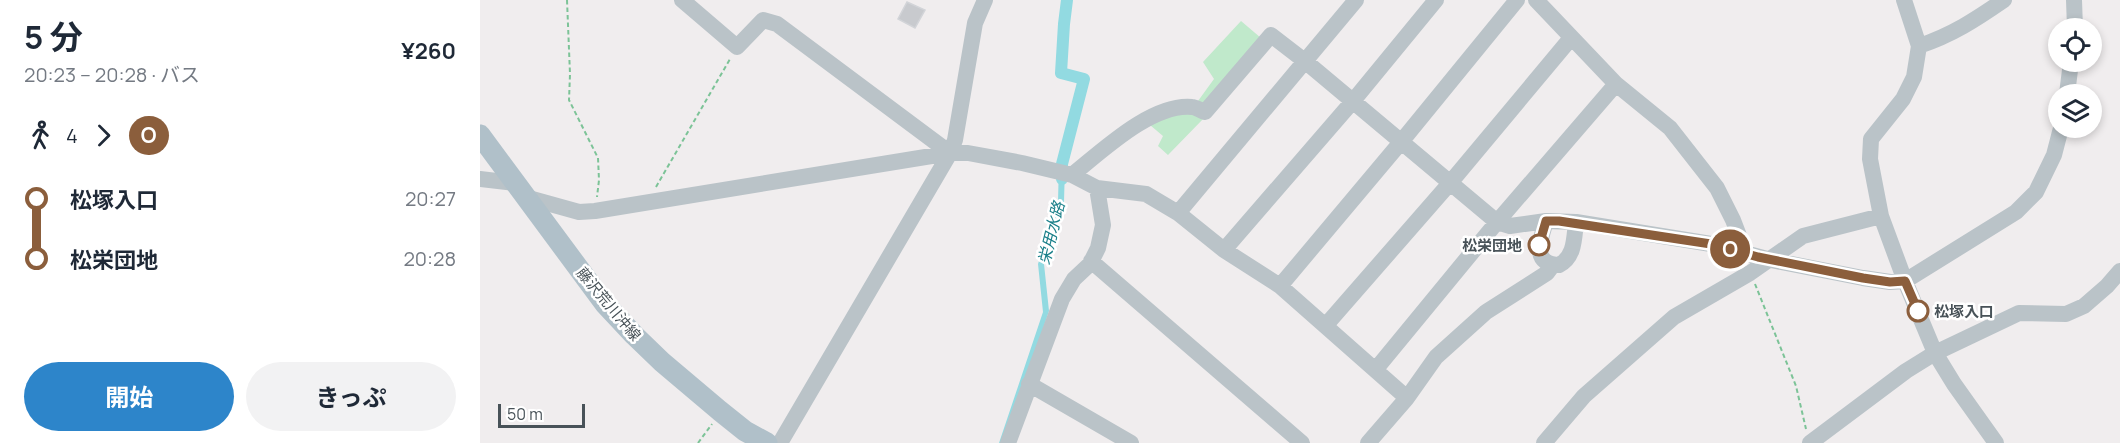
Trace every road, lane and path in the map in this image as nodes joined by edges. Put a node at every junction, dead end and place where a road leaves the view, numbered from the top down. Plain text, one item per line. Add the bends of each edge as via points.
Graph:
1 (567, 0) edge
2 (682, 0) edge
3 (985, 0) edge
4 (1356, 0) edge
5 (1436, 0) edge
6 (1517, 0) edge
7 (1536, 0) edge
8 (1904, 0) edge
9 (2004, 0) edge
10 (2074, 0) edge
11 (2075, 18) edge
12 (1571, 38) junction
13 (737, 46) junction
14 (1918, 46) junction
15 (1306, 62) junction
16 (1616, 84) junction
17 (1353, 102) junction
18 (480, 135) edge
19 (2058, 138) edge
20 (1401, 142) junction
21 (950, 153) junction
22 (1072, 175) junction
23 (480, 179) edge
24 (1450, 183) junction
25 (1097, 188) junction
26 (520, 190) junction
27 (646, 203) junction
28 (595, 211) junction
29 (1178, 213) junction
30 (1881, 216) junction
31 (1546, 221) junction
32 (1497, 222) junction
33 (1576, 222) junction
34 (1224, 250) junction
35 (1746, 254) junction
36 (1771, 260) junction
37 (1091, 261) junction
38 (1553, 265) junction
39 (2120, 271) edge
40 (1750, 273) junction
41 (1905, 281) junction
42 (1280, 286) junction
43 (1326, 325) junction
44 (1935, 353) junction
45 (1376, 369) junction
46 (1029, 384) junction
47 (1407, 398) junction
48 (720, 411) junction
49 (1808, 437) edge
50 (698, 443) edge
51 (767, 443) edge
52 (780, 443) edge
53 (1008, 443) edge
54 (1131, 443) edge
55 (1302, 443) edge
56 (1368, 443) edge
57 (1544, 443) edge
58 (1996, 443) edge

1 - 28 path via 569,100 598,158
2 - 13 street
3 - 21 street via 975,22
4 - 15 street
5 - 17 street
6 - 20 street
7 - 12 street
8 - 14 street
9 - 14 street via 1964,28
10 - 11 street
12 - 16 street
12 - 24 street
13 - 21 street via 763,21 777,24
13 - 27 path
14 - 30 street via 1914,77 1904,99 1871,139 1870,159
15 - 17 street
15 - 22 street via 1271,35 1204,112 1192,107 1161,111 1123,134
15 - 29 street
16 - 32 street
16 - 35 street via 1670,129 1717,188
17 - 20 street
17 - 34 street
18 - 26 main road, 藤沢荒川沖線
19 - 41 street via 2036,192 2016,212
20 - 24 street
20 - 42 street
21 - 22 street via 968,153
21 - 27 street
21 - 52 street
22 - 25 street
23 - 26 street
24 - 32 street
24 - 43 street
25 - 29 street via 1146,194
25 - 37 street via 1103,225
26 - 28 street via 579,212
26 - 48 main road, 藤沢荒川沖線 via 605,304 662,362
27 - 28 street
29 - 34 street
30 - 36 street via 1803,236
30 - 41 street
31 - 32 street via 1510,226
31 - 33 street
31 - 38 street via 1539,252
32 - 45 street
33 - 35 street via 1711,244
33 - 38 street via 1569,258
34 - 42 street
35 - 36 street
36 - 40 street
36 - 41 street via 1863,278
37 - 46 street via 1062,299
37 - 55 street
38 - 47 street via 1486,312 1436,357
39 - 44 street via 2084,306 2066,314 2019,313
40 - 49 path via 1796,386
40 - 57 street via 1674,317 1584,396
41 - 44 street
42 - 43 street
43 - 45 street
44 - 49 street
44 - 58 street
45 - 47 street
46 - 53 street
46 - 54 street
47 - 56 street
48 - 50 path
48 - 51 main road, 藤沢荒川沖線

